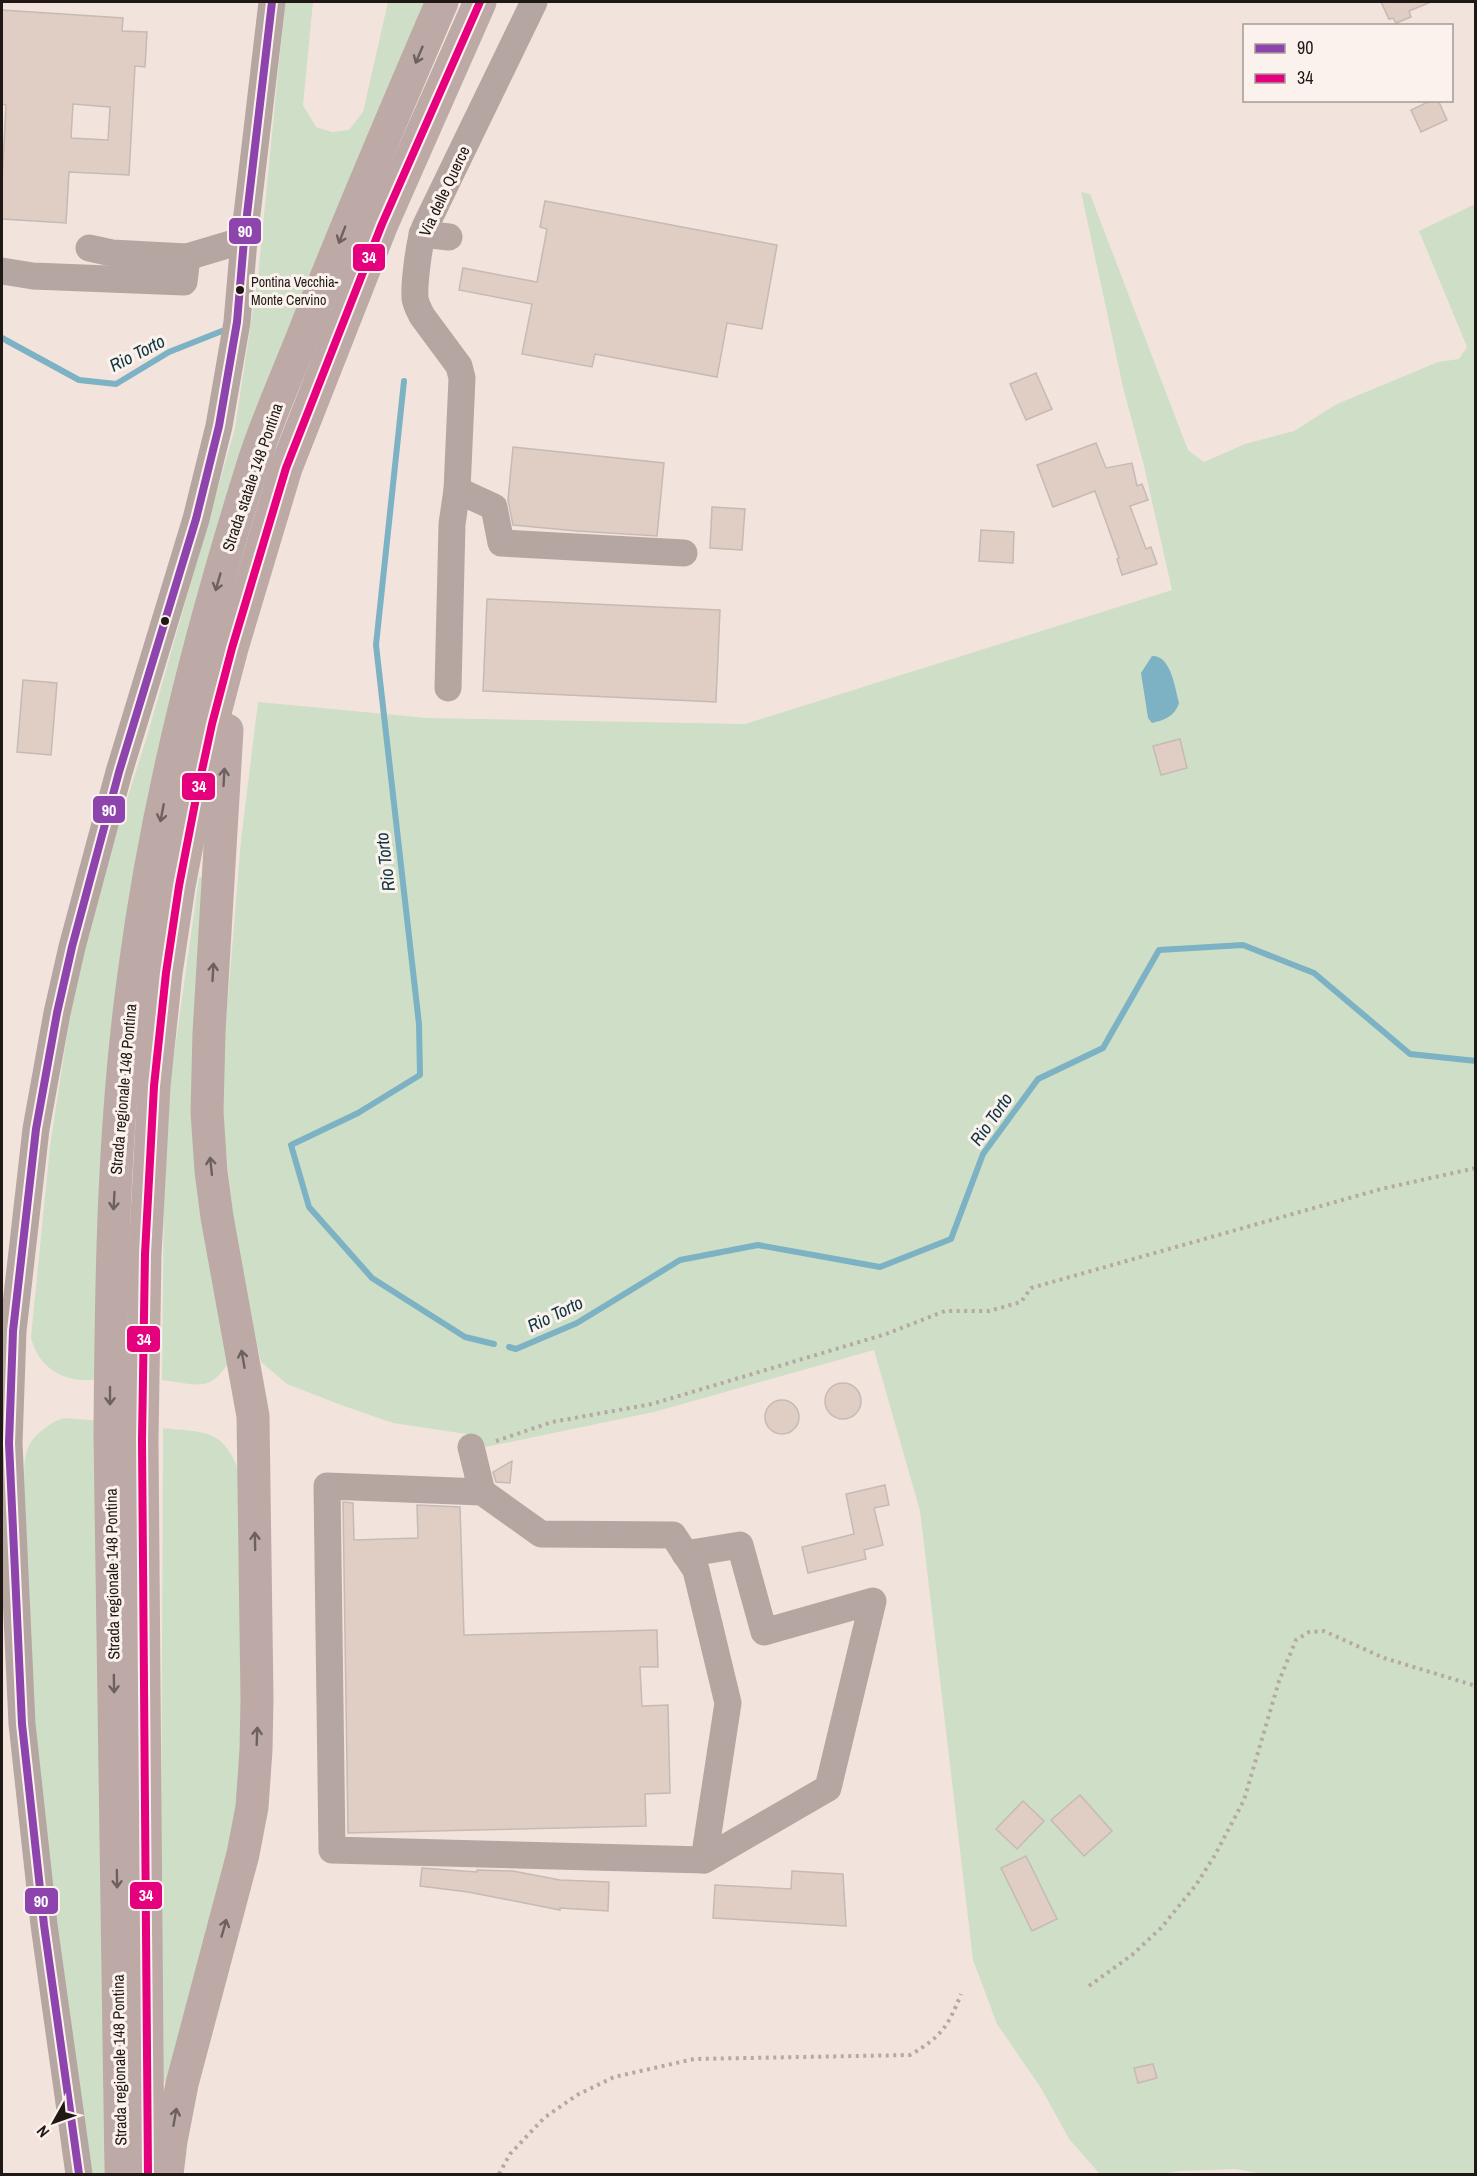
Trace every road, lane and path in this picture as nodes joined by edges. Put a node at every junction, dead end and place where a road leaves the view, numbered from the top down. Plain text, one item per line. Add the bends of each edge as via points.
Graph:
1 (272, 2) edge
2 (442, 2) edge
3 (480, 2) edge
4 (534, 2) edge
5 (422, 234) junction
6 (449, 237) dead end
7 (244, 240) junction
8 (89, 248) dead end
9 (187, 257) junction
10 (2, 271) edge
11 (457, 490) junction
12 (684, 553) dead end
13 (232, 648) junction
14 (448, 688) dead end
15 (166, 973) joint
16 (134, 975) joint
17 (1476, 1168) edge
18 (126, 1438) junction
19 (484, 1444) joint
20 (482, 1492) junction
21 (685, 1554) junction
22 (1476, 1686) edge
23 (12, 1723) edge
24 (704, 1860) junction
25 (1089, 1986) dead end
26 (961, 1994) dead end
27 (79, 2175) edge
28 (121, 2175) edge
29 (148, 2175) edge
30 (167, 2175) edge
31 (499, 2175) edge

1 - 7 street
2 -> 16 highway, Strada statale 148 Pontina via 350,216 257,454 191,680 158,828
3 - 13 highway, Strada statale 148 Pontina via 382,224 286,468
4 - 5 street, Via delle Querce
5 - 6 street
5 - 11 street, Via delle Querce via 415,290 417,307 471,376 462,378
7 - 9 street
7 - 23 street via 234,340 210,465 89,878 41,1097 13,1331 10,1392
8 - 9 street
9 - 10 street via 184,282 33,276
11 - 12 street via 494,507 501,543
11 - 14 street, Via delle Querce via 452,524
13 - 15 highway, Strada statale 148 Pontina via 196,798
30 -> 13 highway via 184,2073 245,1846 256,1761 253,1416 217,1217 207,1112
15 - 18 highway, Strada regionale 148 Pontina via 150,1138 145,1254
16 -> 18 highway, Strada regionale 148 Pontina via 114,1203
17 - 19 path via 1381,1189 1031,1288 1022,1302 989,1311 945,1311 886,1334 652,1404 552,1422
18 -> 28 highway, Strada regionale 148 Pontina
18 - 29 highway, Strada regionale 148 Pontina
19 - 20 street
20 - 21 street via 541,1534 673,1535
20 - 24 street via 327,1486 332,1850
21 - 24 street via 696,1570 728,1703
21 - 24 street via 740,1545 764,1632 873,1601 828,1788
22 - 25 path via 1384,1658 1324,1631 1309,1632 1296,1640 1279,1681 1244,1800 1215,1855 1161,1928
23 - 27 street
26 - 31 path via 938,2037 910,2055 694,2059 614,2077 577,2095 544,2118 510,2154

